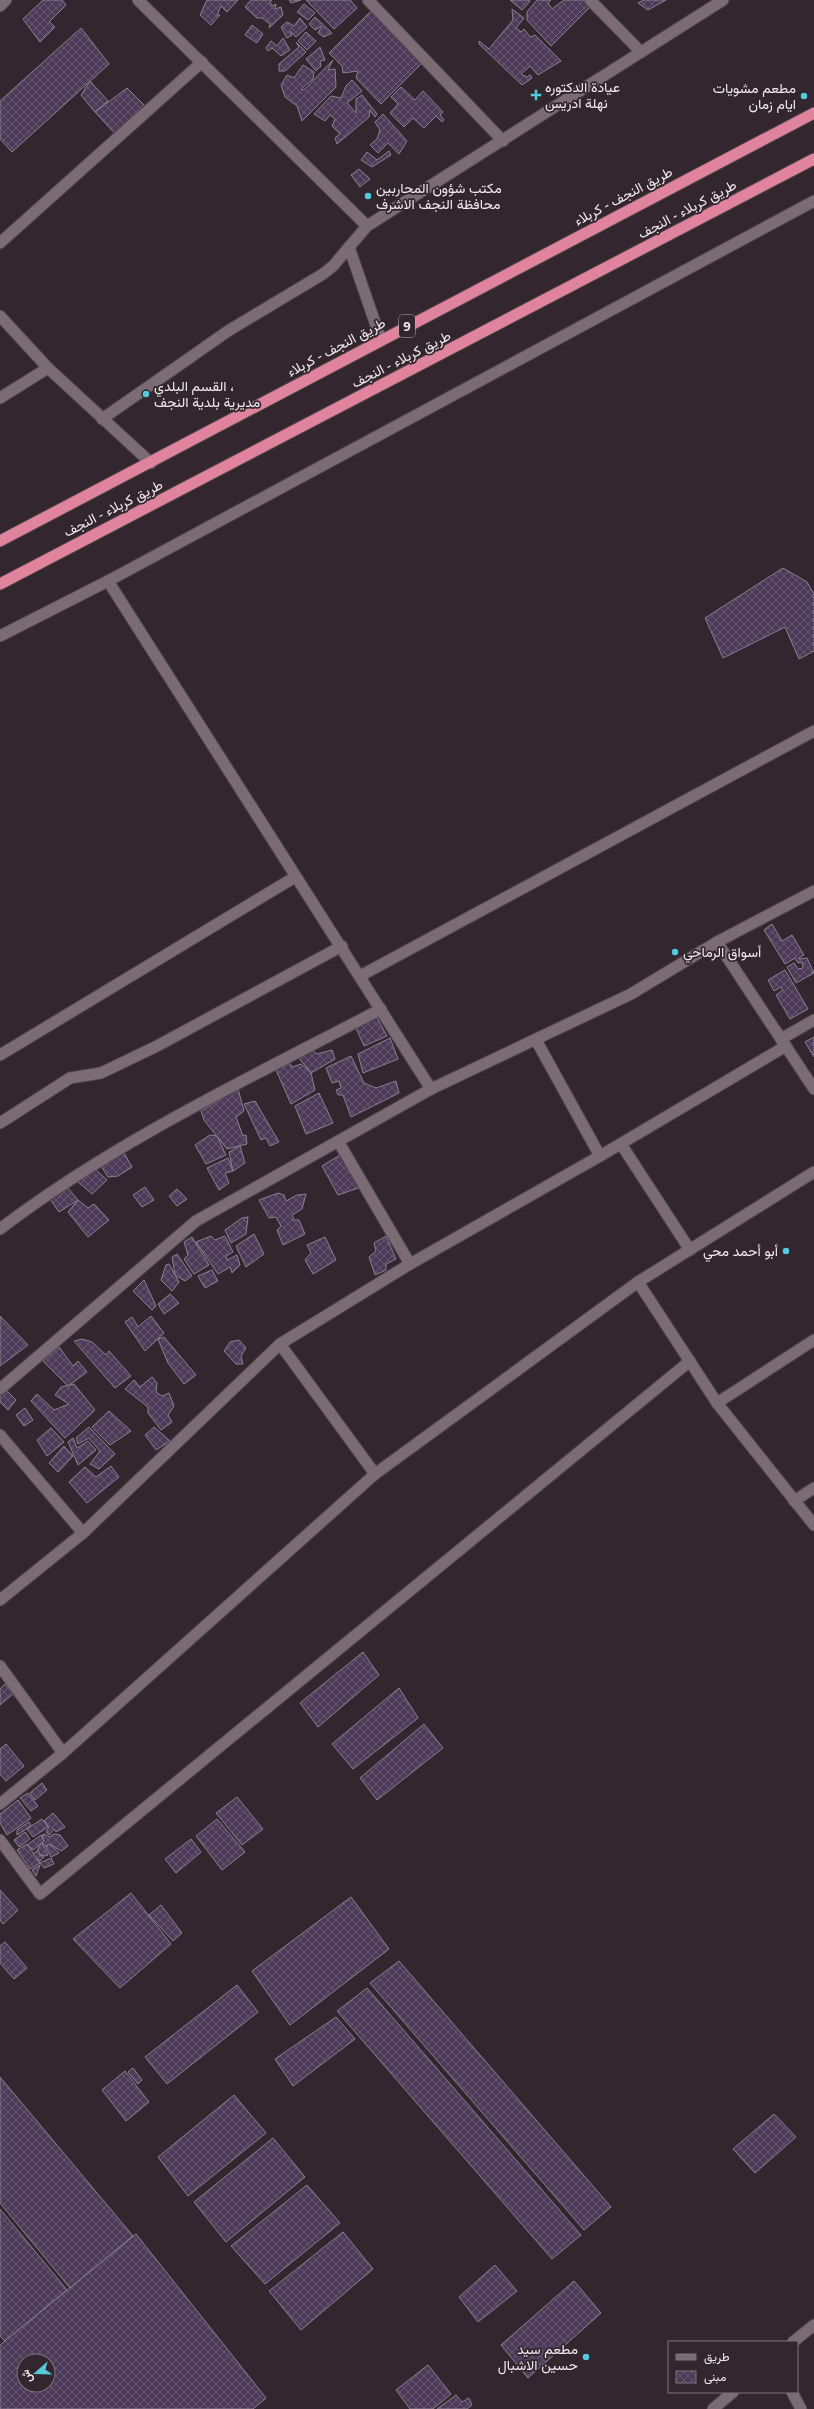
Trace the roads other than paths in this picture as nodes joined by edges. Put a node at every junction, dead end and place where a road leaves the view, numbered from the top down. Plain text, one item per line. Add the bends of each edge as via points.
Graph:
1 (6, 0) edge
2 (138, 0) edge
3 (368, 0) edge
4 (590, 0) edge
5 (723, 0) edge
6 (0, 6) edge
7 (641, 52) junction
8 (202, 62) junction
9 (814, 112) edge
10 (503, 141) junction
11 (814, 159) edge
12 (814, 201) edge
13 (367, 226) junction
14 (0, 243) edge
15 (349, 247) junction
16 (0, 316) edge
17 (381, 340) junction
18 (48, 368) junction
19 (0, 398) edge
20 (102, 419) junction
21 (151, 463) junction
22 (0, 541) edge
23 (108, 581) junction
24 (0, 584) edge
25 (0, 636) edge
26 (814, 731) edge
27 (295, 877) junction
28 (814, 891) edge
29 (717, 942) junction
30 (342, 946) junction
31 (360, 976) junction
32 (381, 1009) junction
33 (814, 1020) edge
34 (536, 1040) junction
35 (783, 1043) junction
36 (0, 1055) edge
37 (431, 1089) junction
38 (814, 1089) edge
39 (0, 1123) edge
40 (338, 1141) junction
41 (622, 1144) junction
42 (600, 1156) junction
43 (814, 1172) edge
44 (0, 1229) edge
45 (690, 1250) junction
46 (410, 1264) junction
47 (638, 1282) junction
48 (814, 1340) edge
49 (280, 1344) junction
50 (690, 1361) junction
51 (0, 1389) edge
52 (717, 1403) junction
53 (0, 1435) edge
54 (375, 1474) junction
55 (814, 1488) edge
56 (794, 1501) junction
57 (814, 1525) edge
58 (83, 1533) junction
59 (0, 1600) edge
60 (0, 1666) edge
61 (63, 1753) junction
62 (0, 1804) edge
63 (0, 1840) edge
64 (814, 2325) edge
65 (794, 2341) edge
66 (732, 2393) edge
67 (793, 2393) edge
68 (713, 2409) edge
69 (801, 2409) edge

1 - 6 street
2 - 8 street
3 - 10 street
4 - 7 street
5 - 7 street
7 - 10 street
8 - 13 street
8 - 14 street
9 - 17 highway, طريق النجف - کربلاء / 9
10 - 13 street
11 - 24 highway, طريق کربلاء - النجف
12 - 23 street
13 - 15 street
15 - 17 street
15 - 20 street via 323,274 228,331
16 - 18 street
17 - 21 highway, طريق النجف - کربلاء / 9
18 - 19 street
18 - 20 street
20 - 21 street
21 - 22 highway, طريق النجف - کربلاء / 9
23 - 25 street
23 - 27 street
26 - 31 street
27 - 30 street
27 - 36 street
28 - 29 street
29 - 34 street via 631,994
29 - 35 street
30 - 31 street
30 - 39 street via 157,1046 101,1073 70,1078
31 - 32 street
32 - 37 street
32 - 44 street via 155,1128 82,1171
33 - 35 street
34 - 37 street
34 - 42 street
35 - 38 street
35 - 41 street
37 - 40 street
40 - 46 street
40 - 51 street via 196,1221
41 - 42 street
41 - 45 street
42 - 46 street
43 - 45 street
45 - 47 street
46 - 49 street
47 - 50 street
47 - 54 street
48 - 52 street
49 - 54 street
49 - 58 street
50 - 52 street
50 - 63 street via 40,1894
52 - 56 street
53 - 58 street
54 - 61 street
55 - 56 street
56 - 57 street
58 - 59 street
60 - 61 street
61 - 62 street
64 - 65 street
66 - 68 street
67 - 69 street

